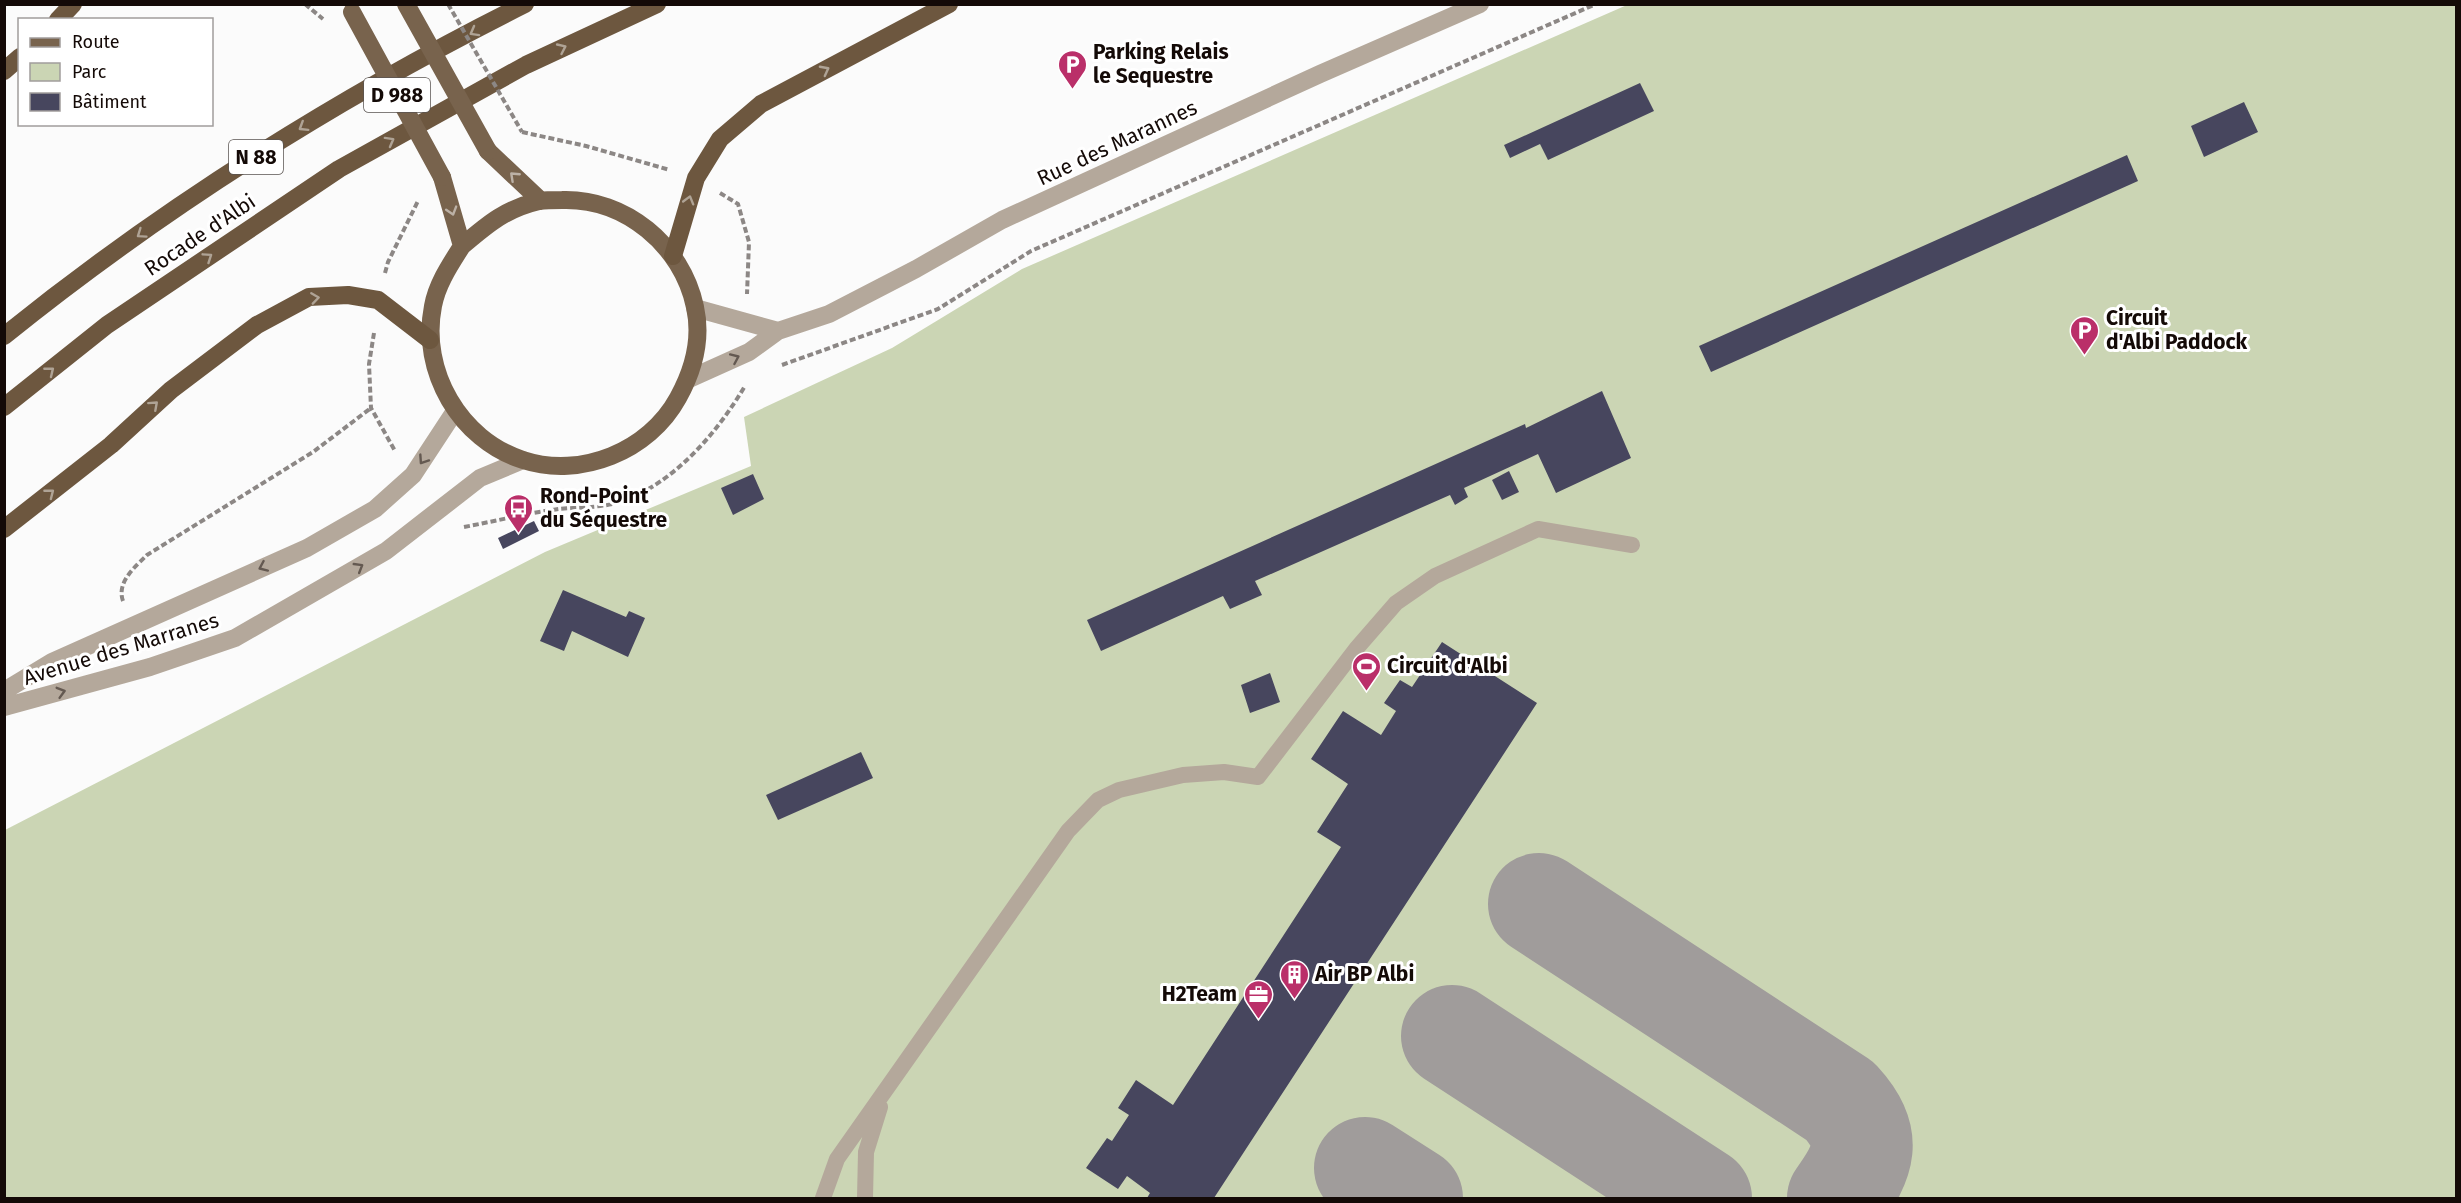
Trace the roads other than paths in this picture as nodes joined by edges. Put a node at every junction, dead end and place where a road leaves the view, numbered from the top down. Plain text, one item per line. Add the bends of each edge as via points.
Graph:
1 (73, 4) edge
2 (406, 4) edge
3 (525, 4) edge
4 (657, 4) edge
5 (949, 4) edge
6 (1480, 4) edge
7 (349, 8) edge
8 (60, 18) edge
9 (18, 59) edge
10 (4, 71) edge
11 (540, 201) junction
12 (462, 246) junction
13 (673, 256) junction
14 (695, 308) junction
15 (778, 331) junction
16 (4, 336) edge
17 (430, 340) junction
18 (689, 379) junction
19 (4, 407) edge
20 (455, 411) junction
21 (523, 460) junction
22 (4, 529) edge
23 (1632, 545) dead end
24 (4, 691) edge
25 (4, 707) edge
26 (885, 1092) junction
27 (823, 1198) edge
28 (865, 1198) edge

1 - 8 highway
11 -> 2 main road, D 988, bridge via 488,152
3 -> 16 highway, Rocade d'Albi / N 88 via 321,116 218,181 75,279
19 -> 4 highway, Rocade d'Albi / N 88 via 107,325 339,169 526,65
13 -> 5 highway via 696,178 720,139 761,104
6 - 15 street, Rue des Marannes via 1002,220 829,314
7 -> 12 main road, D 988, bridge via 442,177
9 - 10 highway
11 - 12 main road via 498,216
11 - 13 main road via 578,200 615,209 647,228
12 - 17 main road via 440,285 433,306
13 - 14 main road via 687,280
14 - 15 street
14 - 18 main road via 697,344
18 -> 15 street, Rue des Marannes via 749,351
17 - 20 main road via 437,377
22 -> 17 highway via 247,332 309,297 348,295 378,300
18 - 21 main road via 669,415 640,442 603,460 563,467
20 - 21 main road via 485,441
20 -> 24 street, Avenue des Marranes via 413,475 375,509 307,548 52,662
25 -> 21 street, Avenue des Marranes via 150,667 235,638 386,551 480,478
23 - 26 lane via 1538,529 1435,576 1396,603 1258,777 1224,772 1183,775 1119,790 1098,800 1068,831
26 - 27 lane via 837,1159
26 - 28 lane via 866,1152

